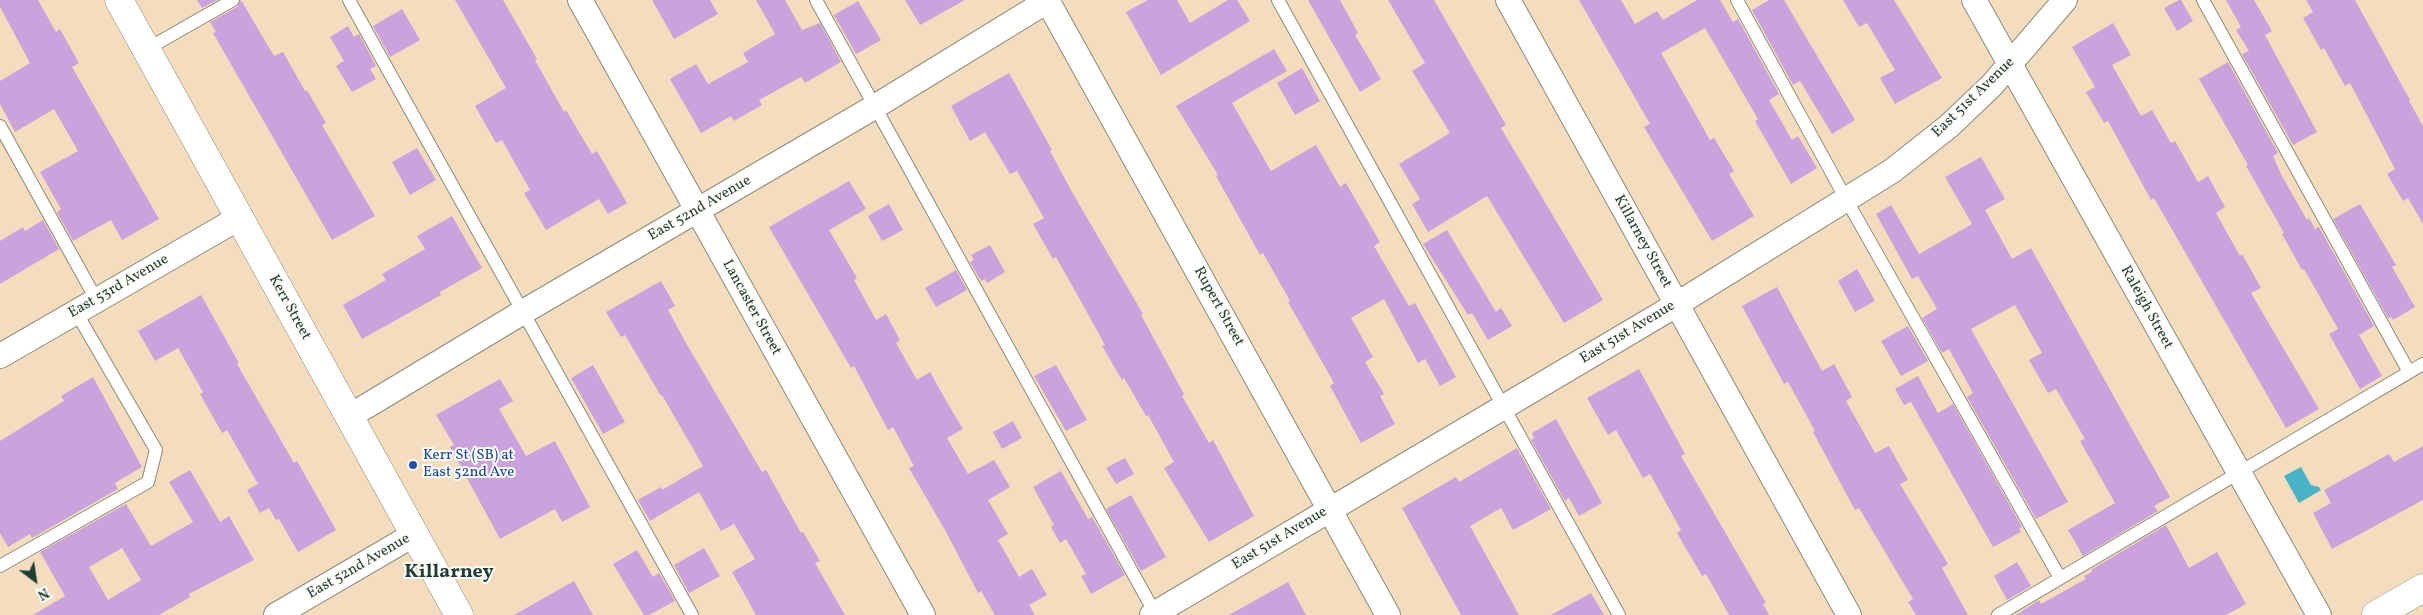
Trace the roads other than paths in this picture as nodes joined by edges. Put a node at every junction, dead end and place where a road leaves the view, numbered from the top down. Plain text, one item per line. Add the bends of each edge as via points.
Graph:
1 (119, 0) edge
2 (233, 0) edge
3 (349, 0) edge
4 (580, 0) edge
5 (816, 0) edge
6 (1048, 0) edge
7 (1278, 0) edge
8 (1508, 0) edge
9 (1737, 0) edge
10 (1974, 0) edge
11 (2064, 0) edge
12 (2202, 0) edge
13 (147, 49) junction
14 (2010, 64) junction
15 (876, 106) junction
16 (1, 129) edge
17 (1846, 199) junction
18 (697, 212) junction
19 (239, 218) junction
20 (96, 299) junction
21 (1677, 304) junction
22 (76, 312) junction
23 (523, 312) junction
24 (0, 356) edge
25 (2423, 364) edge
26 (2409, 372) junction
27 (1505, 407) junction
28 (350, 416) junction
29 (2239, 474) junction
30 (1331, 509) junction
31 (415, 534) junction
32 (0, 566) edge
33 (2060, 578) junction
34 (2423, 588) edge
35 (1154, 614) edge
36 (276, 615) edge
37 (459, 615) edge
38 (692, 615) edge
39 (923, 615) edge
40 (1388, 615) edge
41 (1619, 615) edge
42 (1849, 615) edge
43 (1998, 615) edge
44 (2319, 615) edge
45 (2376, 615) edge

1 - 13 street, Kerr Street
2 - 13 lane
3 - 23 lane
4 - 18 street, Lancaster Street
5 - 15 lane
6 - 15 street, East 52nd Avenue
6 - 30 street, Rupert Street
7 - 27 lane
8 - 21 street, Killarney Street
9 - 17 lane
10 - 14 street, Raleigh Street
11 - 14 street, East 51st Avenue
12 - 26 lane
13 - 19 street, Kerr Street
14 - 17 street, East 51st Avenue via 1949,126 1892,171
14 - 29 street, Raleigh Street
15 - 18 street, East 52nd Avenue
15 - 35 lane
16 - 20 lane
17 - 21 street, East 51st Avenue
17 - 33 lane
18 - 23 street, East 52nd Avenue
18 - 39 street, Lancaster Street
19 - 20 street, East 53rd Avenue
19 - 28 street, Kerr Street
20 - 22 street, East 53rd Avenue
21 - 27 street, East 51st Avenue
21 - 42 street, Killarney Street
22 - 24 street, East 53rd Avenue
22 - 32 lane via 156,450 148,482
23 - 28 street, East 52nd Avenue
23 - 38 lane
25 - 26 lane
26 - 29 lane
27 - 30 street, East 51st Avenue
27 - 41 lane
28 - 31 street, Kerr Street
29 - 33 lane
29 - 44 street, Raleigh Street
30 - 35 street, East 51st Avenue
30 - 40 street, Rupert Street
31 - 36 street, East 52nd Avenue
31 - 37 street, Kerr Street
33 - 43 lane
34 - 45 street

